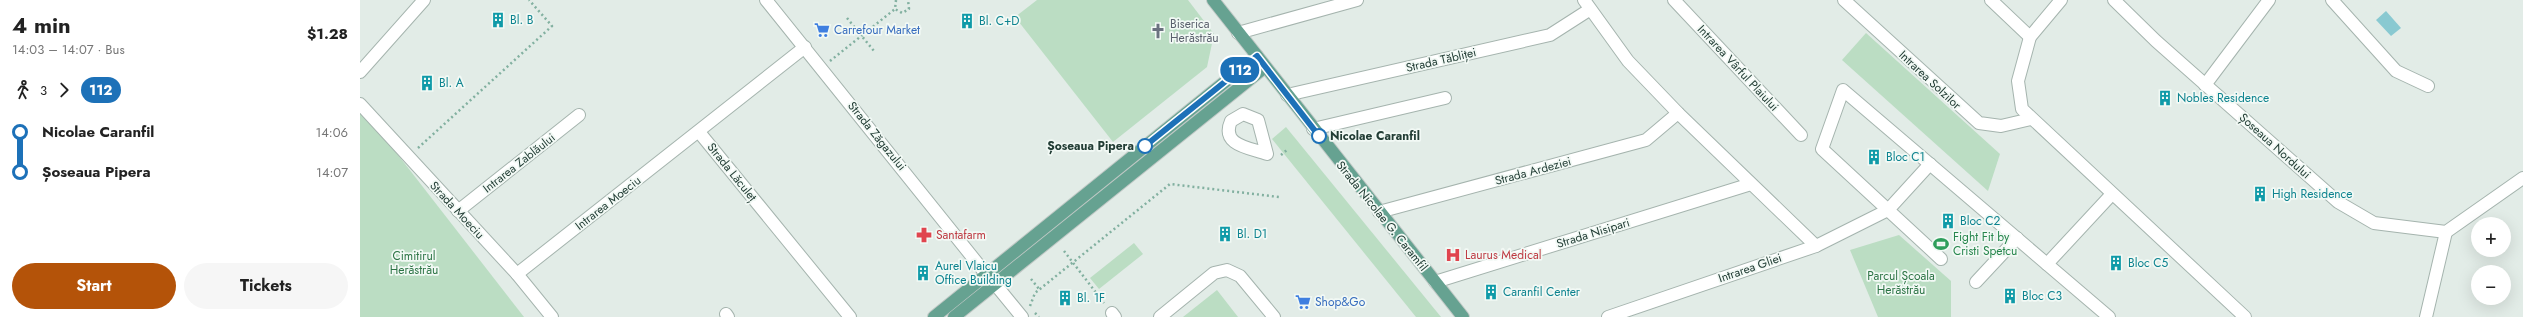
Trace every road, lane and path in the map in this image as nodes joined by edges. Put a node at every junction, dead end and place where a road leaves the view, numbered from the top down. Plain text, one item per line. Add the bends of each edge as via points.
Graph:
1 (424, 0) edge
2 (529, 0) edge
3 (766, 0) edge
4 (896, 0) edge
5 (908, 0) edge
6 (1213, 0) edge
7 (1357, 0) edge
8 (1674, 0) edge
9 (1844, 0) edge
10 (1991, 0) edge
11 (2061, 0) edge
12 (2114, 0) edge
13 (2269, 0) edge
14 (2332, 0) edge
15 (1586, 5) edge
16 (895, 9) junction
17 (847, 18) dead end
18 (1238, 33) junction
19 (862, 36) junction
20 (2030, 37) junction
21 (805, 47) junction
22 (874, 51) dead end
23 (1257, 56) junction
24 (1265, 67) junction
25 (822, 68) junction
26 (360, 72) edge
27 (2206, 85) junction
28 (2428, 86) dead end
29 (1287, 95) junction
30 (1445, 98) dead end
31 (360, 104) edge
32 (1678, 113) junction
33 (579, 115) dead end
34 (2031, 119) junction
35 (1313, 129) junction
36 (699, 132) junction
37 (1801, 135) dead end
38 (1288, 149) dead end
39 (1281, 155) dead end
40 (408, 157) junction
41 (1930, 164) junction
42 (2523, 178) edge
43 (1751, 184) junction
44 (2112, 194) junction
45 (1279, 197) dead end
46 (1888, 210) junction
47 (458, 211) junction
48 (1379, 212) junction
49 (2446, 232) junction
50 (2017, 238) junction
51 (1816, 246) junction
52 (1064, 252) dead end
53 (1941, 259) dead end
54 (1073, 262) junction
55 (2046, 264) junction
56 (517, 274) junction
57 (986, 274) junction
58 (1031, 279) dead end
59 (1435, 282) junction
60 (1976, 282) dead end
61 (995, 284) junction
62 (1039, 289) junction
63 (1113, 315) edge
64 (552, 317) edge
65 (850, 317) edge
66 (934, 317) edge
67 (954, 317) edge
68 (1022, 317) edge
69 (1039, 317) edge
70 (1160, 317) edge
71 (1274, 317) edge
72 (1463, 317) edge
73 (1608, 317) edge
74 (2109, 317) edge
75 (2245, 317) edge
76 (2426, 317) edge

1 - 26 street
2 - 40 path via 552,26
3 - 21 street, Strada Zăgazului
4 - 16 path
5 - 16 path via 910,5 906,12 902,13
6 - 18 main road, Strada Nicolae G. Caramfil
7 - 18 street
8 - 37 street, Intrarea Vârful Plaiului
9 - 34 street, Intrarea Solzilor via 1979,123 2001,126
10 - 20 street
11 - 20 street
12 - 27 street, Șoseaua Nordului
13 - 27 street
14 - 28 street via 2396,70
15 - 29 street, Strada Tăbliței via 1550,35
15 - 32 street via 1628,61
16 - 19 path
17 - 19 path
18 - 23 main road, Strada Nicolae G. Caramfil
19 - 22 path
19 - 25 path
20 - 34 street via 2018,81 2022,109
21 - 25 street, Strada Zăgazului
21 - 36 street, Strada Lăculeț
23 - 24 main road, Strada Nicolae G. Caramfil
23 - 57 main road
24 - 29 main road, Strada Nicolae G. Caramfil
24 - 61 main road
25 - 57 street, Strada Zăgazului
27 - 49 street, Șoseaua Nordului via 2338,202 2359,216 2374,223
29 - 35 main road, Strada Nicolae G. Caramfil
30 - 35 street
31 - 40 street, Strada Moeciu
32 - 43 street
32 - 48 street, Strada Ardeziei via 1646,140
33 - 47 street, Intrarea Zablăului
34 - 44 street
35 - 48 main road, Strada Nicolae G. Caramfil
36 - 56 street, Intrarea Moeciu
36 - 65 street, Strada Lăculeț
38 - 39 path
40 - 47 street, Strada Moeciu
41 - 46 street
41 - 46 street via 1843,90 1822,148
41 - 50 street
42 - 49 street
43 - 51 street
43 - 59 street, Strada Nisipari
44 - 55 street
44 - 75 street
45 - 54 path via 1170,184
46 - 51 street, Intrarea Gliei
46 - 53 street
47 - 56 street, Strada Moeciu
48 - 59 main road, Strada Nicolae G. Caramfil
49 - 76 street
50 - 55 street
50 - 60 street
51 - 73 street, Intrarea Gliei
52 - 54 path
54 - 62 path
54 - 63 path
55 - 74 street
56 - 64 street, Strada Moeciu
57 - 66 main road
58 - 62 path
59 - 72 main road, Strada Nicolae G. Caramfil
61 - 67 main road
61 - 68 street
62 - 69 path via 1034,293 1030,306
70 - 71 street via 1214,273 1227,270 1240,276

